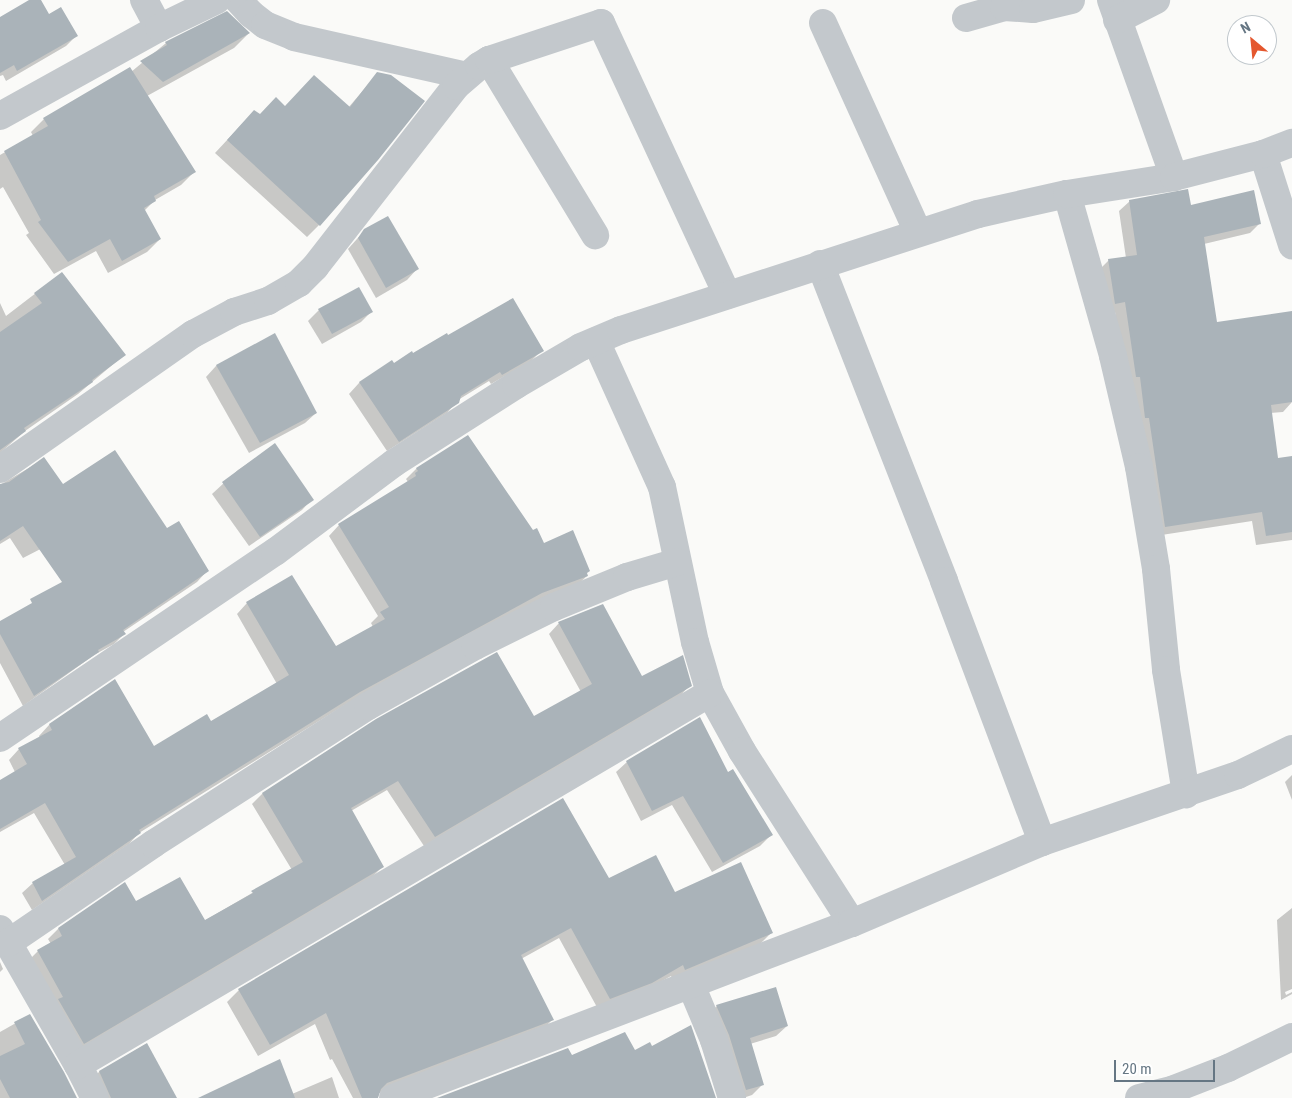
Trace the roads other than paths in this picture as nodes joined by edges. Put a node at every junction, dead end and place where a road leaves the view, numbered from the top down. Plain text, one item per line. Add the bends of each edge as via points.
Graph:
1 (144, 0) edge
2 (217, 0) edge
3 (238, 0) edge
4 (1071, 0) edge
5 (1156, 0) edge
6 (1114, 10) edge
7 (966, 18) dead end
8 (823, 23) dead end
9 (159, 28) junction
10 (490, 60) junction
11 (467, 76) junction
12 (0, 116) edge
13 (1292, 142) edge
14 (1263, 154) junction
15 (1174, 177) junction
16 (1067, 194) junction
17 (918, 232) junction
18 (595, 234) dead end
19 (1292, 246) edge
20 (820, 264) junction
21 (727, 295) junction
22 (596, 341) junction
23 (0, 469) edge
24 (677, 562) junction
25 (710, 693) junction
26 (0, 738) edge
27 (1292, 749) edge
28 (1186, 794) junction
29 (1042, 842) junction
30 (852, 923) junction
31 (4, 936) edge
32 (691, 985) junction
33 (1292, 1037) edge
34 (78, 1065) junction
35 (95, 1098) edge
36 (393, 1098) edge
37 (732, 1098) edge
38 (1139, 1098) edge

1 - 9 street
2 - 9 street
3 - 11 street via 265,25 294,38
4 - 7 street via 1033,9 1004,7
5 - 6 street
6 - 15 street
8 - 17 street
9 - 12 street
10 - 11 street
10 - 18 street
10 - 21 street via 601,24
11 - 23 street via 300,283 275,298 215,320
13 - 14 street
14 - 15 street
14 - 19 street
15 - 16 street
16 - 17 street via 978,214
16 - 28 street via 1113,356 1139,467
17 - 20 street
20 - 21 street
20 - 29 street
21 - 22 street
22 - 24 street via 662,487
22 - 26 street via 516,385 394,463 275,552
24 - 25 street
24 - 31 street via 627,577 554,607 475,646 368,706
25 - 30 street via 742,751
25 - 34 street
27 - 28 street via 1238,775
28 - 29 street
29 - 30 street
30 - 32 street
31 - 34 street
32 - 36 street
32 - 37 street via 714,1040
33 - 38 street via 1228,1068
34 - 35 street

